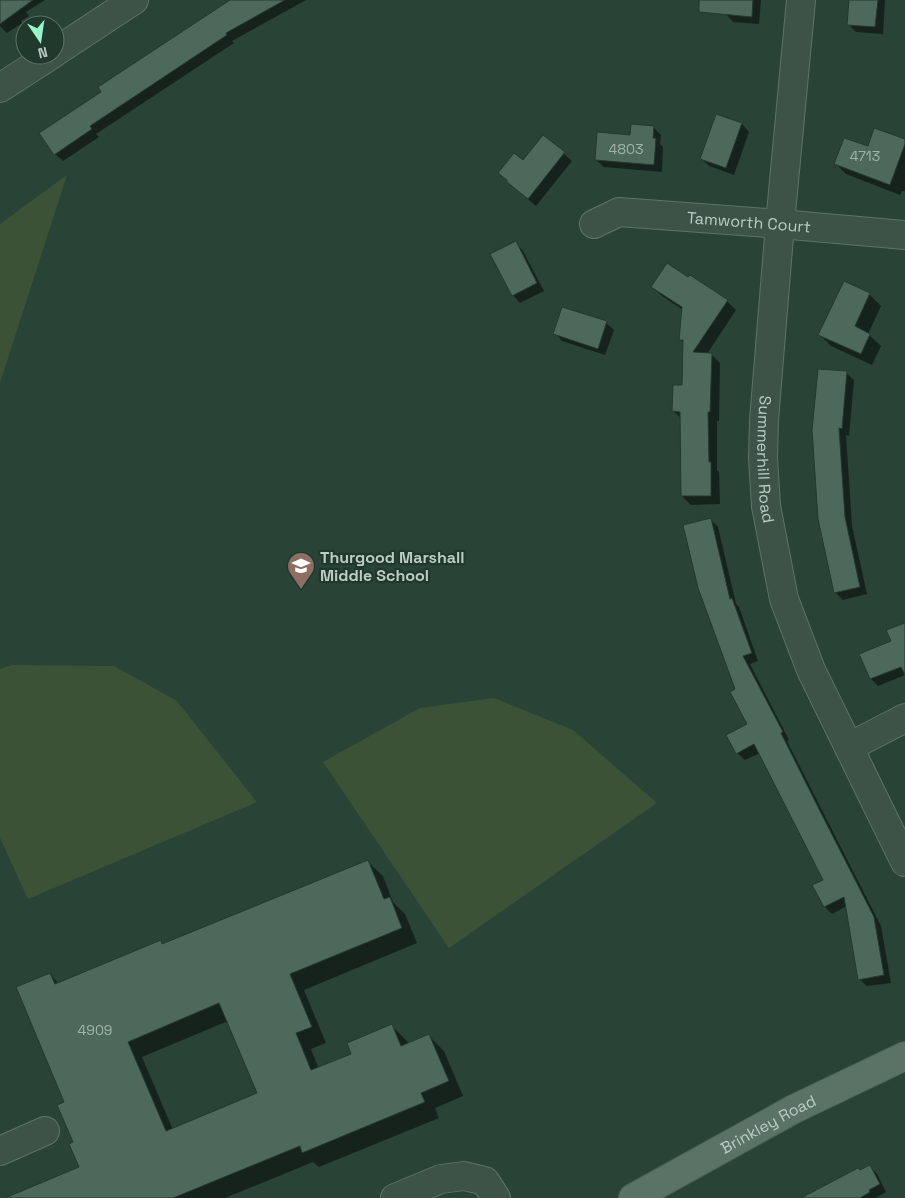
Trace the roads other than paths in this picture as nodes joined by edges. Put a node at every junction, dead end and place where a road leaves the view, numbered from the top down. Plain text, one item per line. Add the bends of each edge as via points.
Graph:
1 (134, 0) edge
2 (801, 0) edge
3 (65, 45) edge
4 (36, 65) edge
5 (0, 88) edge
6 (594, 224) dead end
7 (780, 224) junction
8 (905, 235) edge
9 (905, 718) edge
10 (849, 747) junction
11 (905, 862) edge
12 (905, 1056) edge
13 (46, 1131) dead end
14 (0, 1151) edge
15 (394, 1198) edge
16 (496, 1198) edge
17 (633, 1198) edge

1 - 3 street
2 - 7 street, Summerhill Road
4 - 5 street
6 - 7 street, Tamworth Court via 619,212
7 - 8 street, Tamworth Court
7 - 10 street, Summerhill Road via 764,420 766,506 784,599 811,670
9 - 10 street
10 - 11 street, Summerhill Road
12 - 17 main road, Brinkley Road via 794,1110
13 - 14 street
15 - 16 street via 442,1179 464,1176 486,1181

